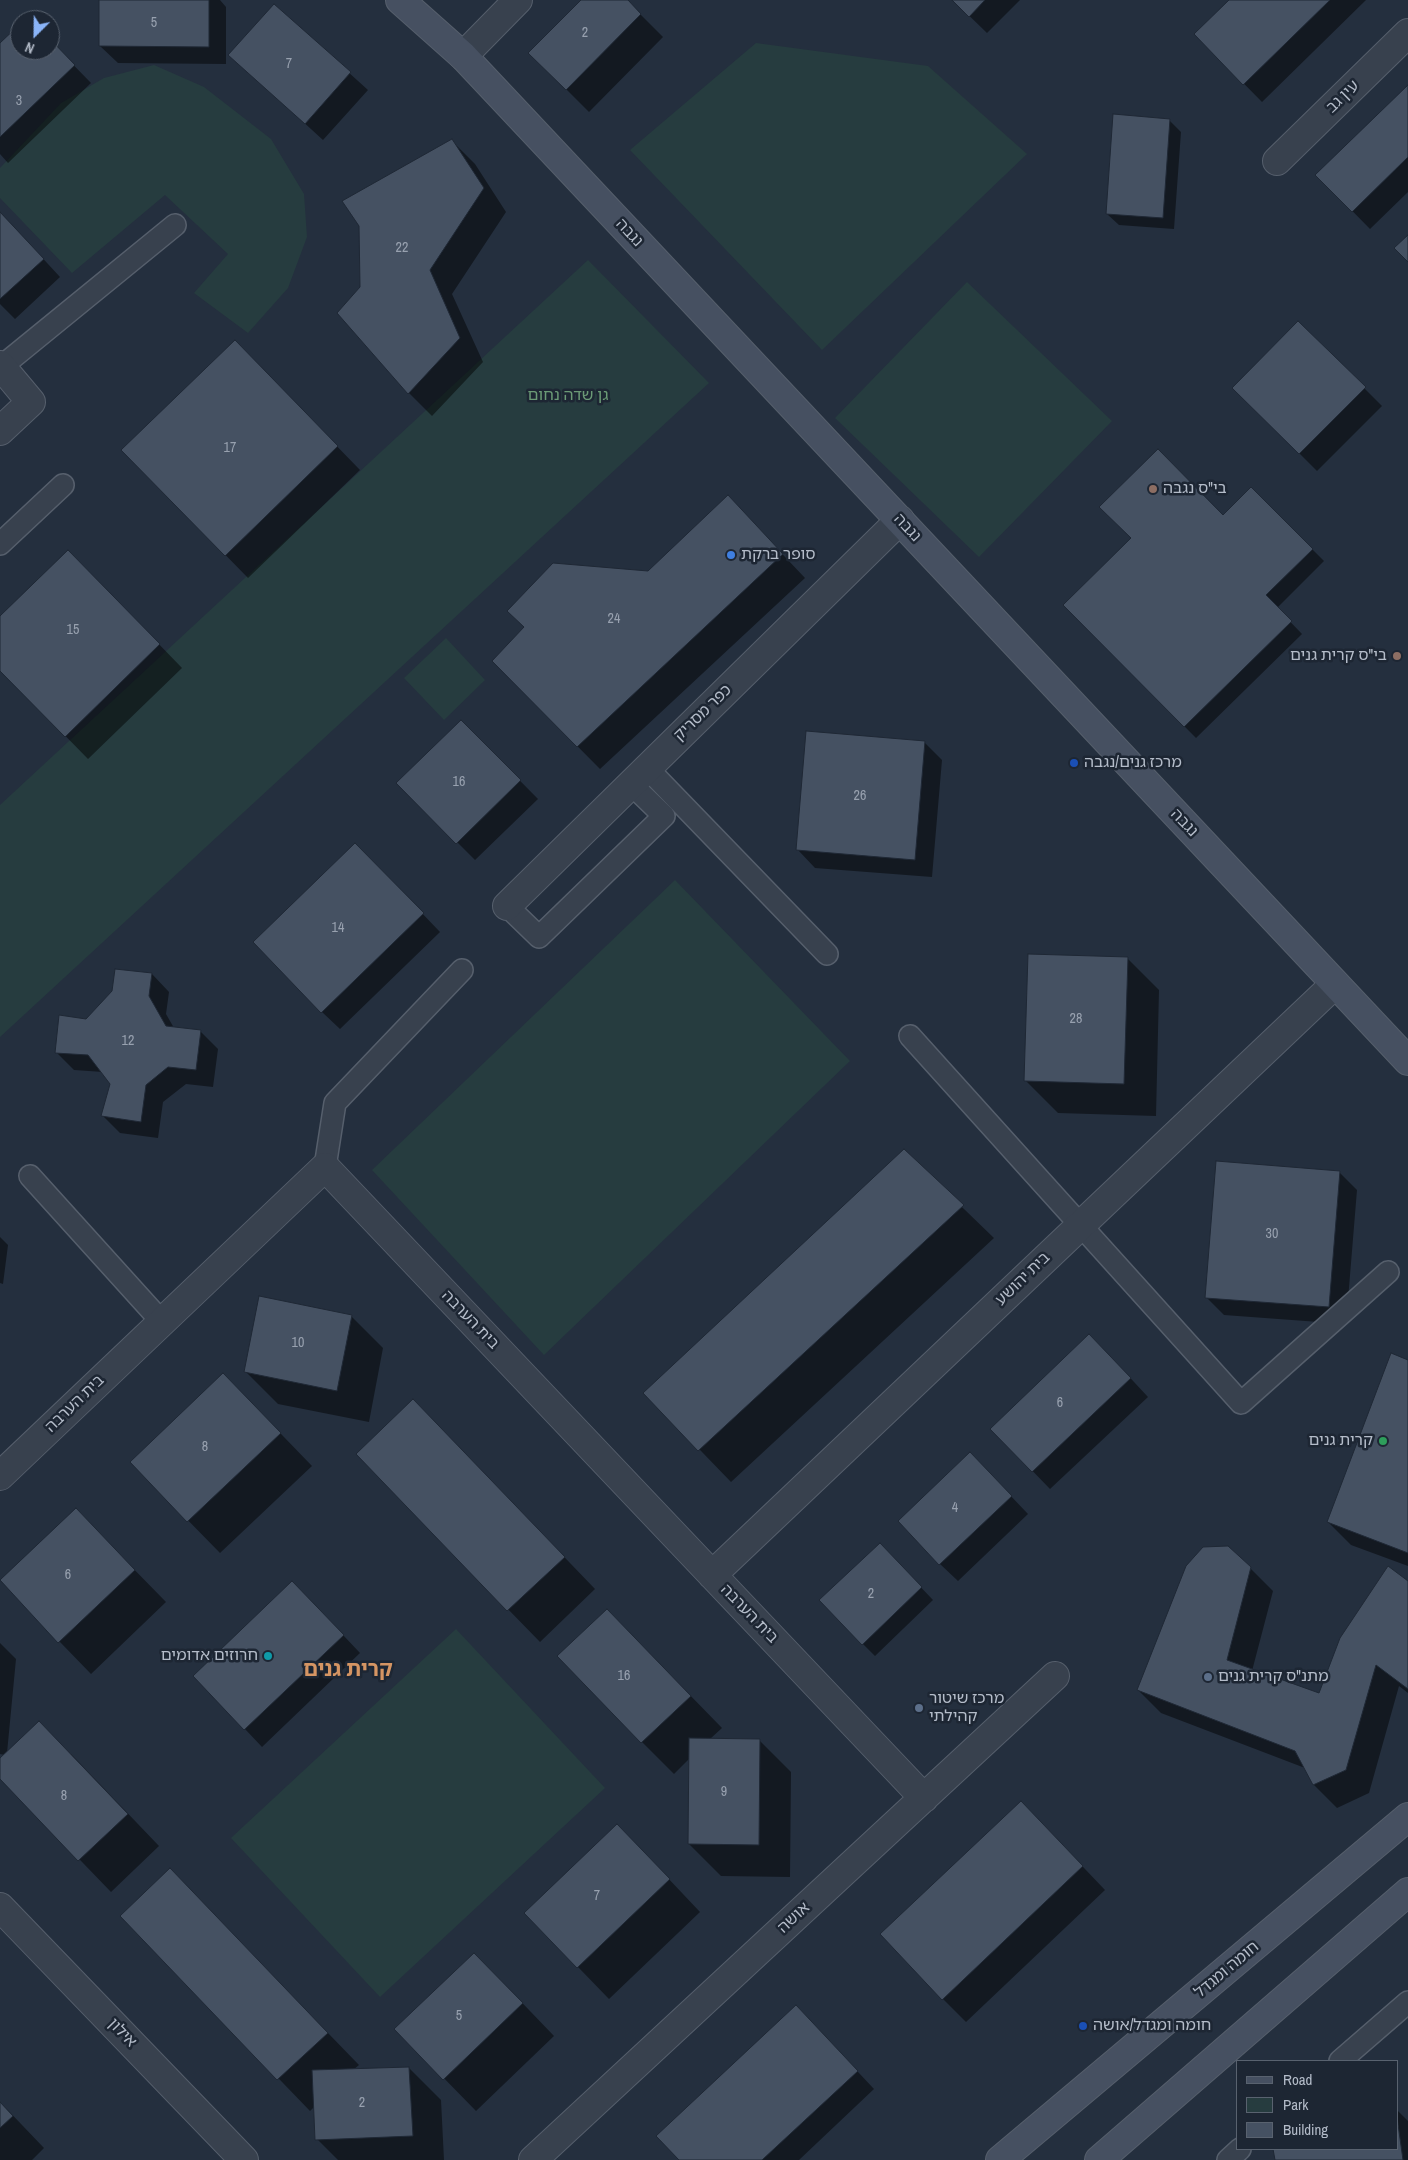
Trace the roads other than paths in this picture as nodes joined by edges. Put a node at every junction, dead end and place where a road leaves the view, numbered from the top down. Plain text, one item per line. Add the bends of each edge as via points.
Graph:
1 (400, 0) edge
2 (518, 0) edge
3 (1408, 33) edge
4 (462, 56) junction
5 (1277, 161) dead end
6 (175, 226) dead end
7 (1, 366) edge
8 (0, 431) edge
9 (62, 485) dead end
10 (900, 520) junction
11 (0, 544) edge
12 (639, 776) junction
13 (507, 906) joint
14 (827, 954) dead end
15 (462, 970) dead end
16 (1335, 984) junction
17 (910, 1036) dead end
18 (1408, 1061) edge
19 (325, 1167) junction
20 (30, 1176) dead end
21 (1080, 1224) junction
22 (1388, 1272) dead end
23 (162, 1322) junction
24 (0, 1476) edge
25 (712, 1575) junction
26 (1056, 1676) dead end
27 (924, 1798) junction
28 (1408, 1817) edge
29 (1408, 1892) edge
30 (0, 1907) edge
31 (1408, 2002) edge
32 (1341, 2060) edge
33 (1239, 2150) edge
34 (244, 2160) edge
35 (533, 2160) edge
36 (1000, 2160) edge
37 (1099, 2160) edge
38 (1228, 2160) edge

1 - 4 street, נגבה
2 - 4 street
3 - 5 street, עין גב
4 - 10 street, נגבה
6 - 7 lane
7 - 8 street via 31,402
9 - 11 lane
10 - 12 street, כפר מסריק
10 - 16 street, נגבה
12 - 13 street, כפר מסריק
12 - 13 lane via 664,816 538,937
12 - 14 lane
15 - 19 lane via 335,1103
16 - 18 street, נגבה
16 - 21 street, בית יהושע
17 - 21 lane
19 - 23 street, בית הערבה
19 - 25 street, בית הערבה
20 - 23 lane
21 - 22 lane via 1241,1403
21 - 25 street, בית יהושע
23 - 24 street, בית הערבה
25 - 27 street, בית הערבה
26 - 27 street, אושה
27 - 35 street, אושה
28 - 36 street, חומה ומגדל
29 - 37 street
30 - 34 street, אילון
31 - 32 lane
33 - 38 lane

